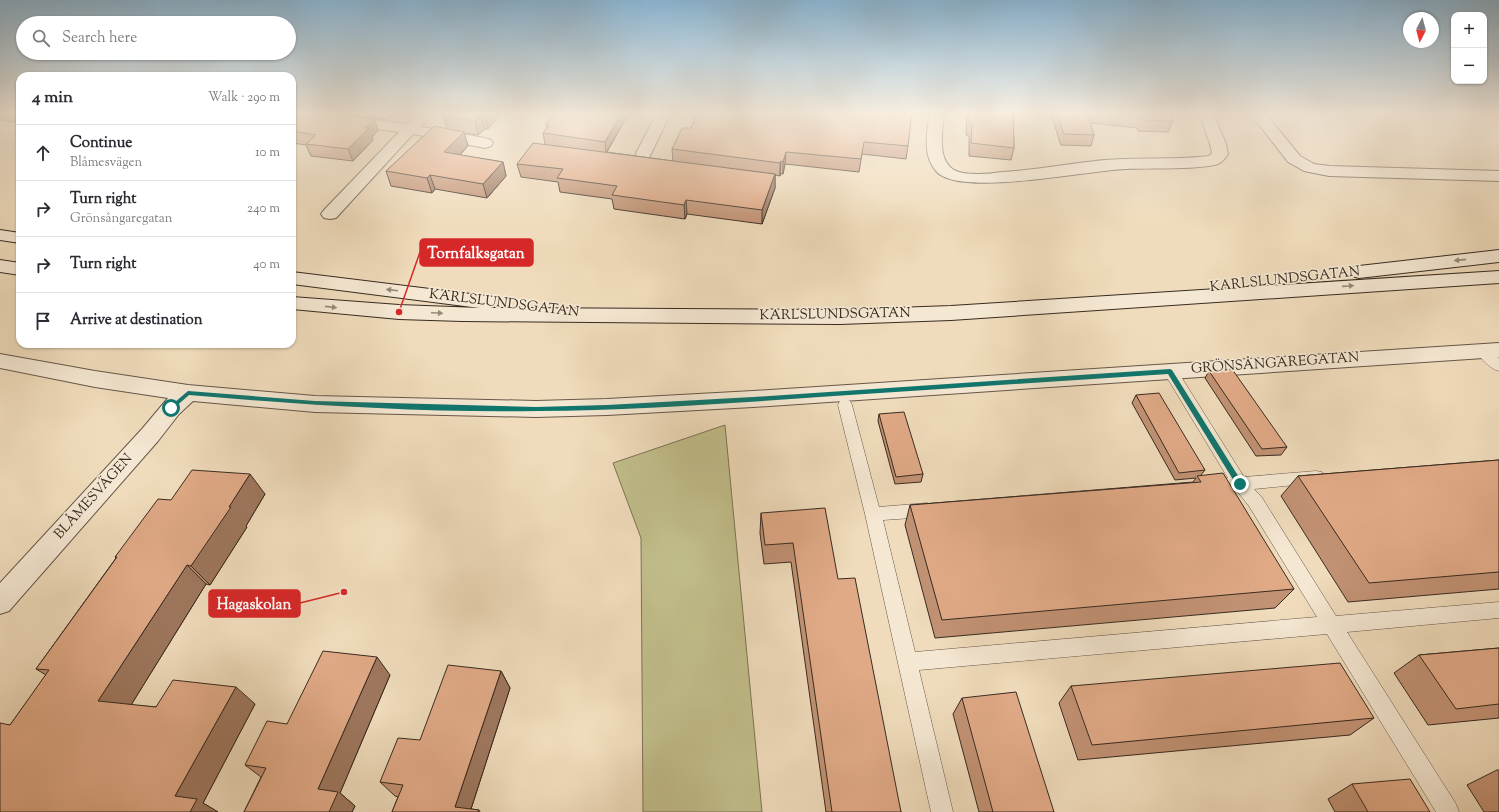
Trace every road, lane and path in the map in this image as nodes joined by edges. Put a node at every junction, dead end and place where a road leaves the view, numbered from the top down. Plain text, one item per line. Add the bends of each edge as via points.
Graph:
1 (389, 151) edge
2 (645, 151) edge
3 (935, 151) edge
4 (1219, 151) edge
5 (1287, 151) edge
6 (639, 163) edge
7 (1499, 176) edge
8 (330, 214) dead end
9 (0, 235) edge
10 (16, 237) edge
11 (1499, 256) edge
12 (0, 266) edge
13 (16, 268) edge
14 (1499, 277) edge
15 (296, 278) edge
16 (296, 303) edge
17 (1072, 304) junction
18 (597, 315) junction
19 (1491, 350) edge
20 (0, 361) edge
21 (1499, 366) edge
22 (1170, 371) junction
23 (188, 393) junction
24 (845, 405) dead end
25 (1334, 475) edge
26 (1240, 484) junction
27 (1192, 488) edge
28 (941, 509) edge
29 (873, 514) junction
30 (0, 602) edge
31 (1499, 610) edge
32 (1332, 624) junction
33 (907, 662) junction
34 (942, 812) edge
35 (1448, 812) edge

1 - 8 street
2 - 6 street
3 - 4 street via 940,166 949,174 969,179 1106,165 1199,162 1214,160 1220,154
5 - 7 street via 1294,159 1310,168 1329,171
9 - 10 street
11 -> 17 street, KARLSLUNDSGATAN
12 - 13 street
17 -> 14 street, KARLSLUNDSGATAN
18 -> 15 street, KARLSLUNDSGATAN
16 -> 18 street, KARLSLUNDSGATAN via 399,312
17 - 18 street, KARLSLUNDSGATAN via 951,313 840,316
19 - 21 lane
19 - 22 street, GRÖNSÅNGAREGATAN
20 - 23 street, GRÖNSÅNGAREGATAN
22 - 23 street, GRÖNSÅNGAREGATAN via 753,399 524,409 315,404
22 - 26 lane
23 - 30 street, BLÅMESVÄGEN via 171,408 150,435
24 - 29 lane
25 - 26 lane
26 - 27 lane
26 - 32 lane via 1255,501
28 - 29 lane
29 - 33 lane
31 - 32 lane
32 - 33 lane
32 - 35 lane
33 - 34 lane

